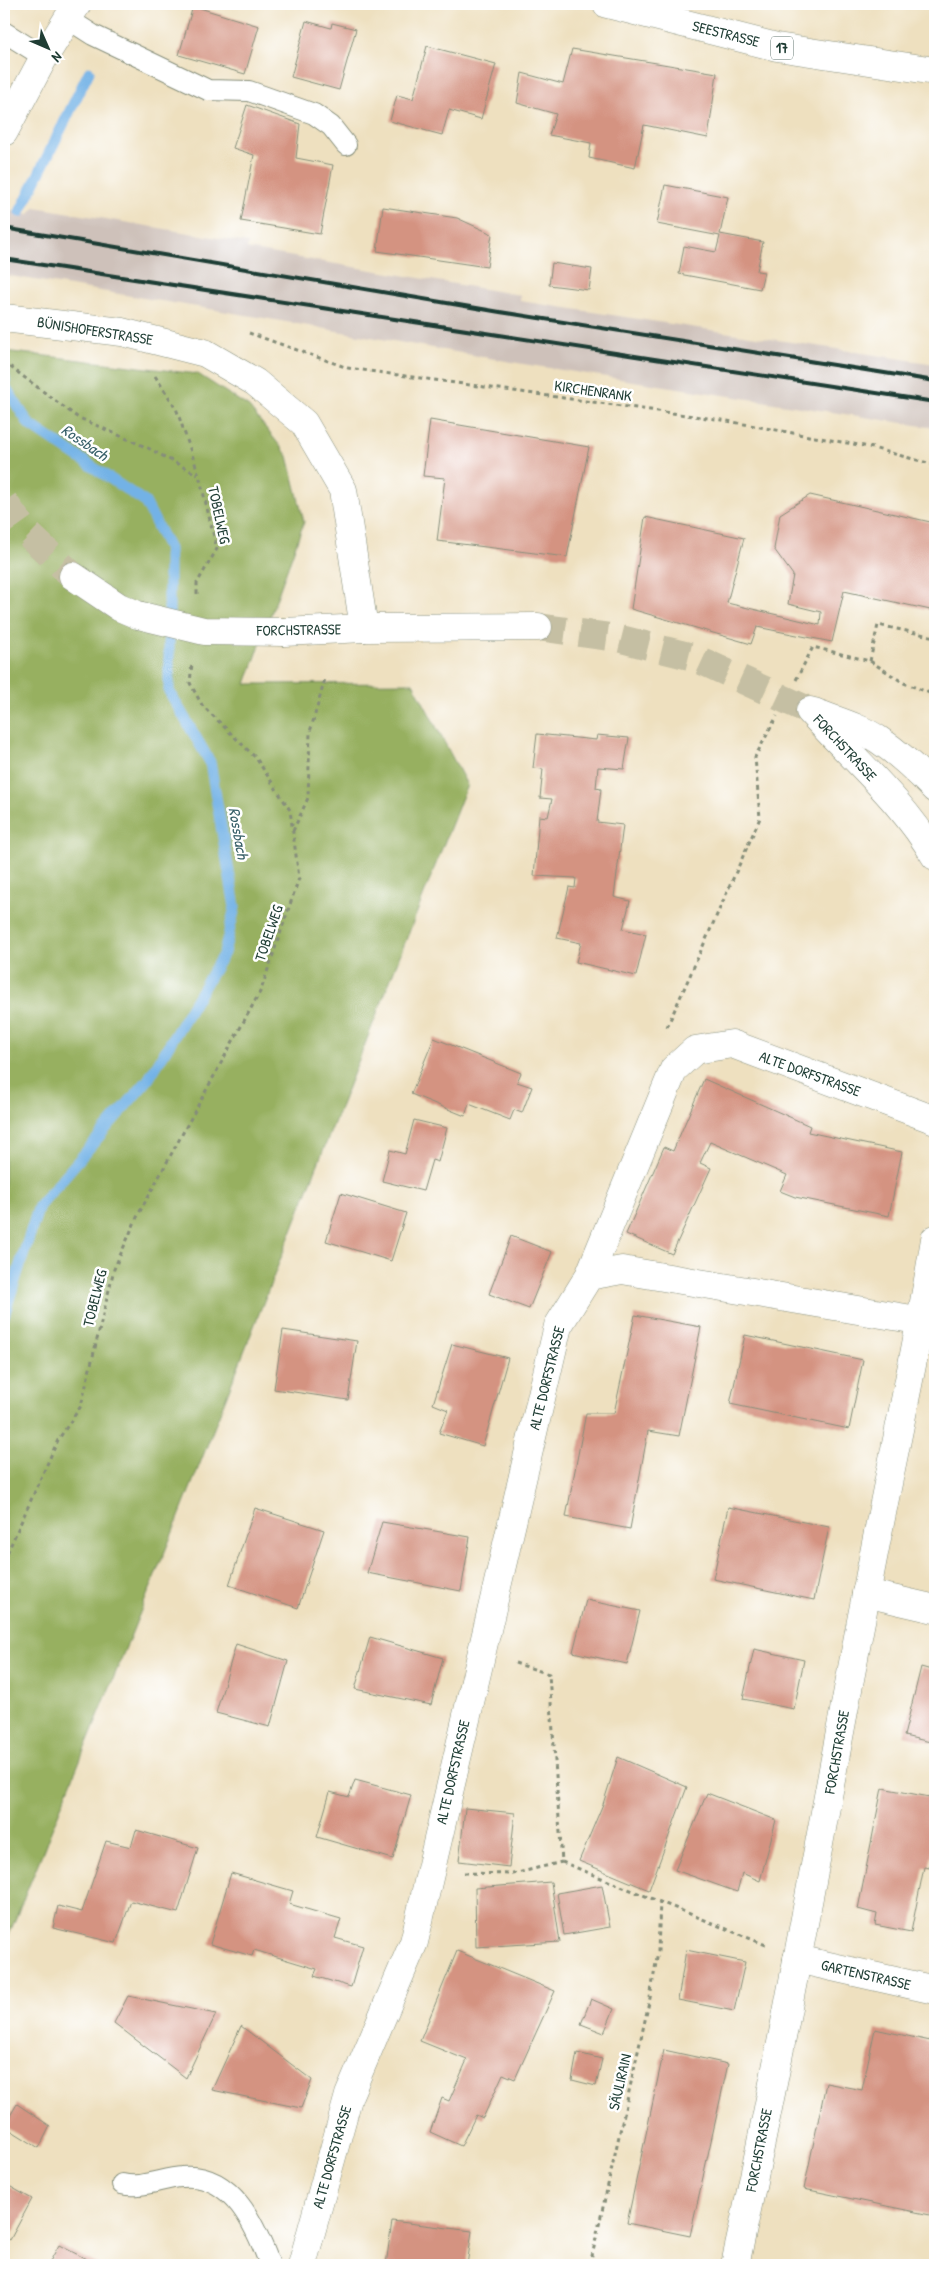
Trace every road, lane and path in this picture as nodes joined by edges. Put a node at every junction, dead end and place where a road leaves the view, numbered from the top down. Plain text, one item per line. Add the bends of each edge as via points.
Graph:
1 (607, 4) edge
2 (73, 11) edge
3 (4, 32) edge
4 (44, 57) junction
5 (935, 71) edge
6 (4, 132) edge
7 (346, 145) dead end
8 (4, 318) edge
9 (249, 333) dead end
10 (4, 362) edge
11 (152, 370) dead end
12 (935, 465) edge
13 (199, 475) junction
14 (73, 576) tunnel mouth
15 (196, 603) dead end
16 (538, 627) tunnel mouth
17 (364, 628) junction
18 (935, 637) edge
19 (192, 653) dead end
20 (870, 661) junction
21 (325, 678) dead end
22 (795, 681) dead end
23 (935, 695) edge
24 (777, 715) dead end
25 (935, 789) edge
26 (293, 832) junction
27 (935, 856) edge
28 (674, 1069) junction
29 (935, 1120) edge
30 (935, 1239) edge
31 (590, 1276) junction
32 (929, 1321) edge
33 (4, 1560) edge
34 (866, 1594) junction
35 (935, 1609) edge
36 (481, 1652) junction
37 (562, 1862) junction
38 (430, 1872) junction
39 (660, 1901) junction
40 (770, 1947) dead end
41 (796, 1959) junction
42 (935, 1990) edge
43 (122, 2184) dead end
44 (270, 2265) edge
45 (302, 2265) edge
46 (590, 2265) edge
47 (735, 2265) edge

1 - 5 street, SEESTRASSE / 17 via 777,47
2 - 4 street
2 - 7 lane via 94,35 208,90 249,90 314,114 331,126
3 - 4 lane
4 - 6 street
8 - 17 street, BÜNISHOFERSTRASSE via 122,332 205,352 255,382 304,423 343,490
9 - 12 path, KIRCHENRANK via 348,368 722,420 869,447
10 - 13 path via 77,417
11 - 13 path, TOBELWEG via 176,408
13 - 15 path, TOBELWEG via 217,549 197,583
14 - 17 street, FORCHSTRASSE, bridge via 138,615 204,632
16 - 17 street, FORCHSTRASSE
18 - 20 path via 878,625
19 - 26 path, TOBELWEG via 190,682 202,705 256,758 290,810
20 - 22 path via 813,647
20 - 23 path via 904,683
21 - 26 path via 310,732 308,798
24 - 28 path via 755,757 760,818 662,1038
25 - 27 street, FORCHSTRASSE via 907,761 879,740 810,711 895,803
26 - 33 path, TOBELWEG via 299,878 261,990 138,1215 114,1268 80,1406 58,1440
28 - 29 street, ALTE DORFSTRASSE via 695,1050 732,1044
28 - 31 street, ALTE DORFSTRASSE
30 - 32 street, FORCHSTRASSE
31 - 32 street via 622,1270
31 - 36 street, ALTE DORFSTRASSE via 558,1326
32 - 34 street, FORCHSTRASSE
34 - 35 street
34 - 41 street, FORCHSTRASSE
36 - 37 path via 549,1674
36 - 38 street, ALTE DORFSTRASSE
37 - 38 path via 513,1874
37 - 39 path
38 - 45 street, ALTE DORFSTRASSE via 414,1942 349,2095
39 - 40 path
39 - 46 path, SÄULIRAIN via 658,1951 650,1998
41 - 42 street, GARTENSTRASSE
41 - 47 street, FORCHSTRASSE
43 - 44 lane via 133,2187 184,2176 206,2180 223,2189 248,2213

